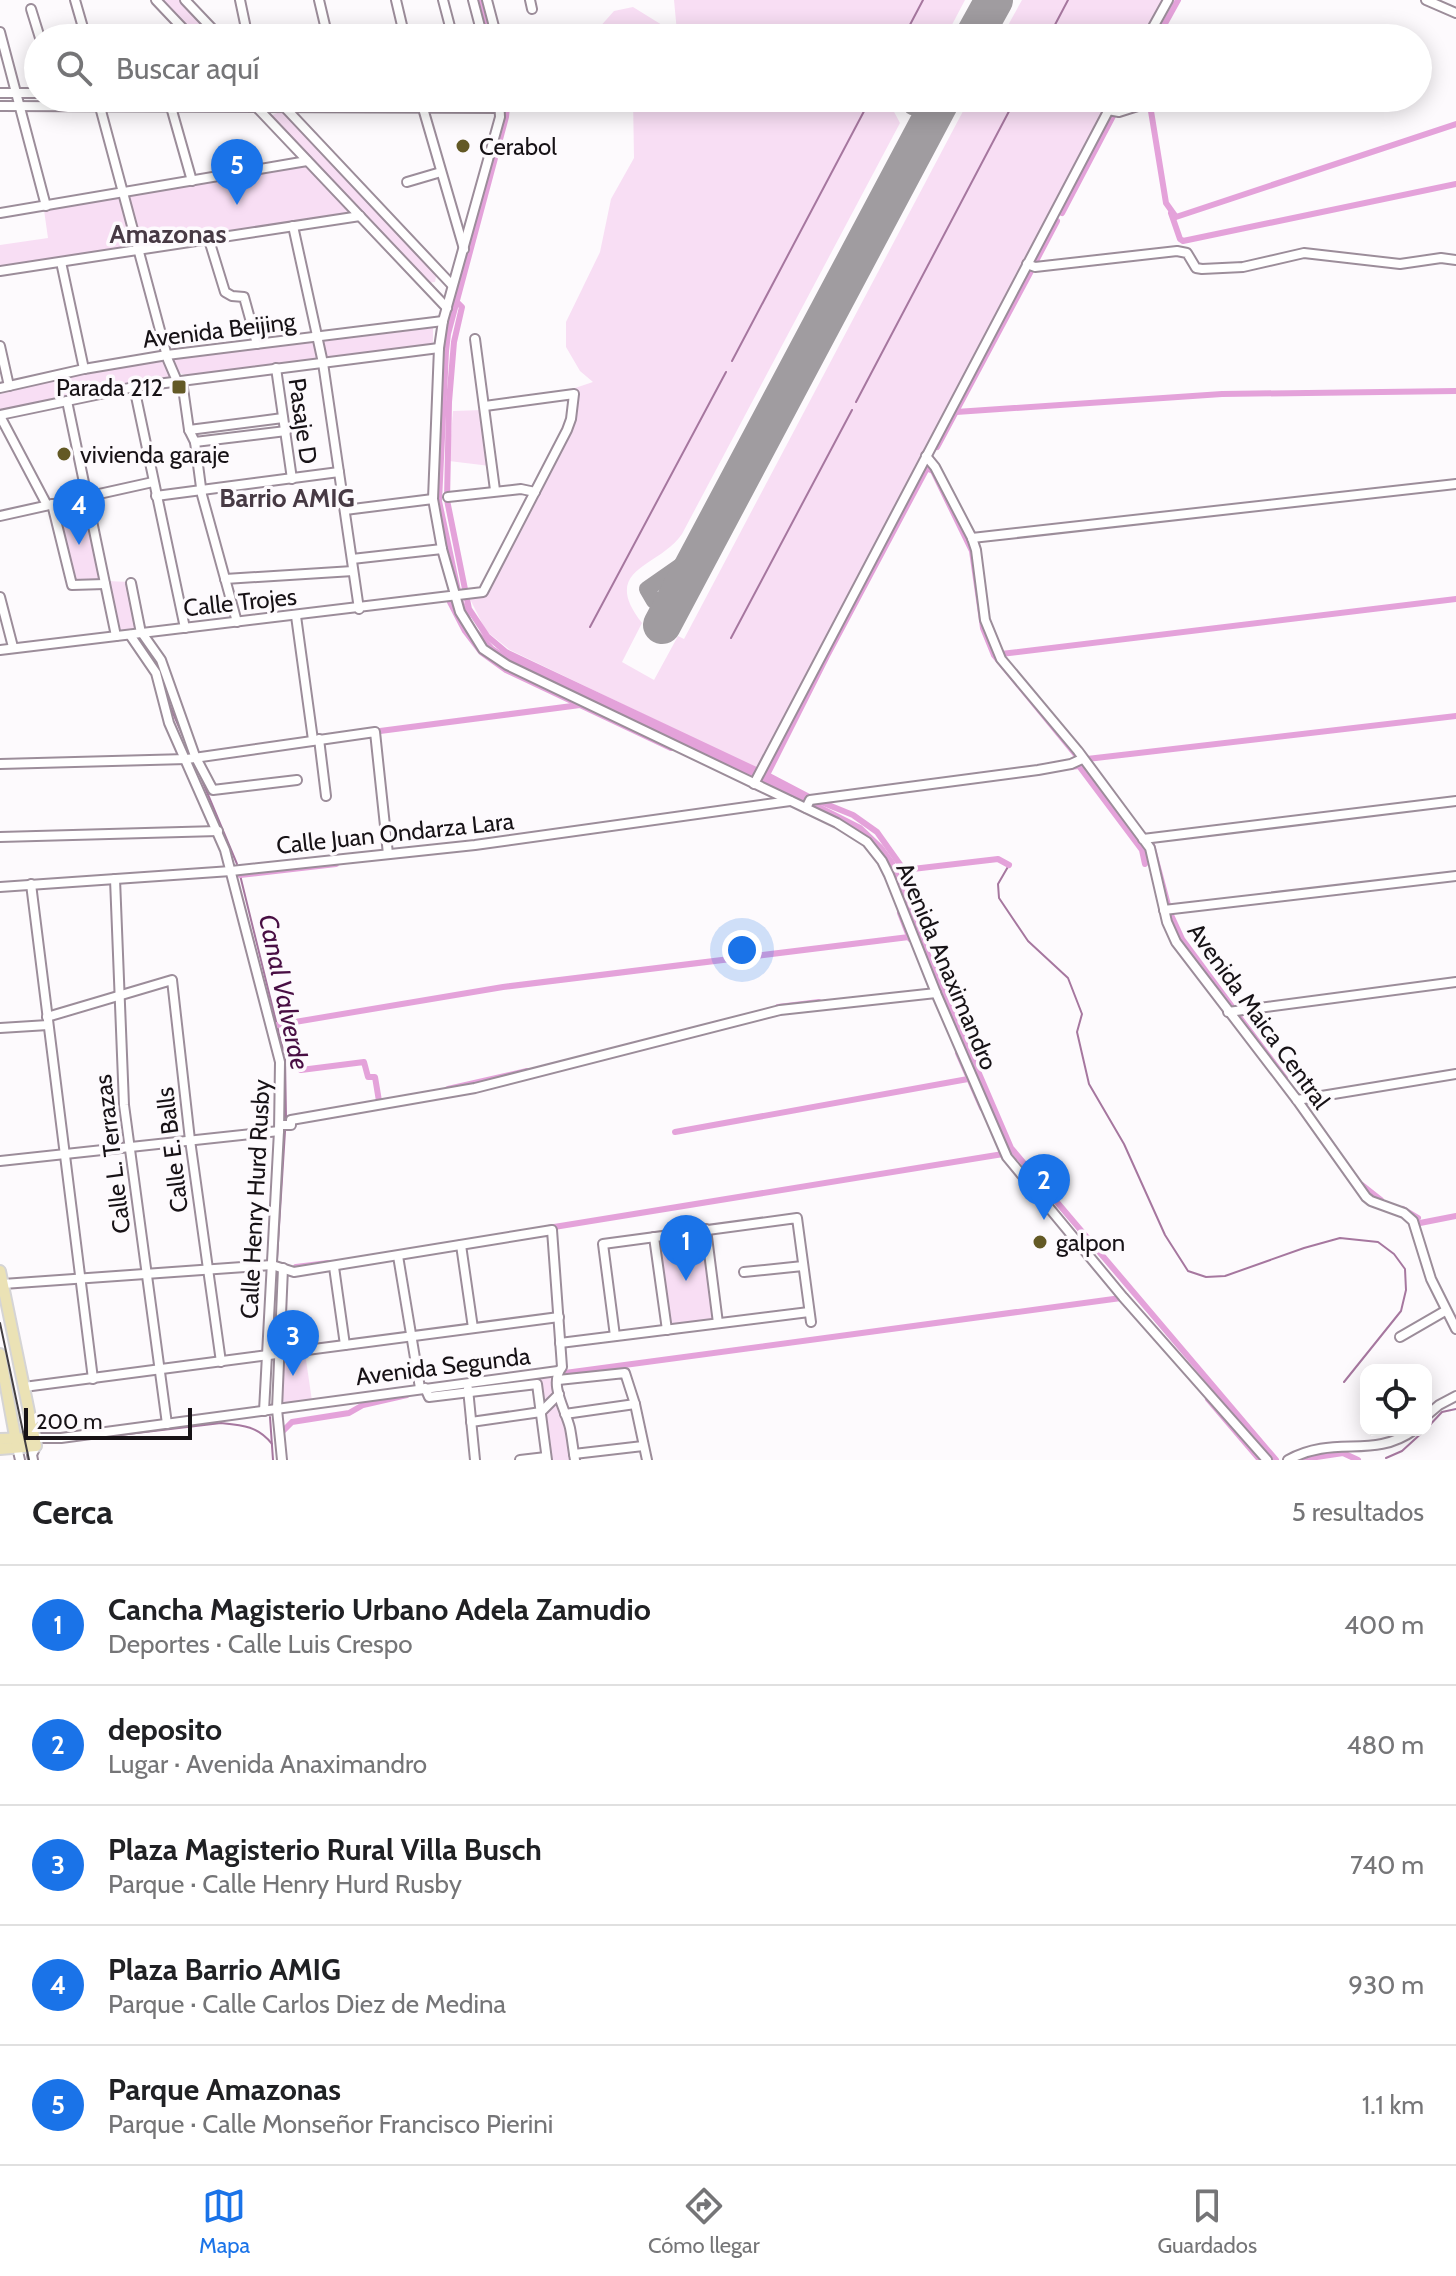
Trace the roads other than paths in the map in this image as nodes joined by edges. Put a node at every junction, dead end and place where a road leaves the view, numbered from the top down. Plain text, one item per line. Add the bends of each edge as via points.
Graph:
1 (75, 0) edge
2 (156, 0) edge
3 (185, 0) edge
4 (240, 0) edge
5 (319, 0) edge
6 (396, 0) edge
7 (443, 0) edge
8 (473, 0) edge
9 (487, 0) edge
10 (1168, 0) edge
11 (1426, 0) edge
12 (31, 9) dead end
13 (1456, 13) edge
14 (36, 24) edge
15 (82, 24) edge
16 (179, 24) edge
17 (208, 24) edge
18 (245, 24) edge
19 (325, 24) edge
20 (402, 24) edge
21 (449, 24) edge
22 (479, 24) edge
23 (493, 24) edge
24 (1155, 24) edge
25 (0, 32) edge
26 (0, 93) edge
27 (17, 93) junction
28 (24, 93) edge
29 (0, 106) edge
30 (20, 107) junction
31 (24, 107) edge
32 (102, 112) edge
33 (172, 112) edge
34 (262, 112) edge
35 (290, 112) edge
36 (424, 112) edge
37 (501, 112) edge
38 (1107, 112) edge
39 (307, 161) junction
40 (441, 172) junction
41 (192, 181) junction
42 (407, 182) dead end
43 (123, 194) junction
44 (46, 206) junction
45 (0, 213) edge
46 (360, 216) junction
47 (293, 226) junction
48 (209, 240) junction
49 (464, 249) junction
50 (139, 251) junction
51 (1456, 260) edge
52 (61, 262) junction
53 (1027, 264) junction
54 (0, 271) edge
55 (452, 285) junction
56 (447, 308) junction
57 (443, 321) junction
58 (316, 338) junction
59 (475, 339) dead end
60 (257, 344) junction
61 (0, 346) edge
62 (439, 348) junction
63 (167, 355) junction
64 (323, 363) junction
65 (276, 368) junction
66 (84, 369) junction
67 (180, 381) junction
68 (4, 387) edge
69 (134, 387) junction
70 (67, 401) junction
71 (485, 406) junction
72 (0, 416) edge
73 (283, 418) junction
74 (189, 430) junction
75 (286, 431) junction
76 (195, 442) junction
77 (926, 456) junction
78 (339, 472) junction
79 (292, 479) junction
80 (153, 482) junction
81 (1456, 484) edge
82 (202, 489) junction
83 (495, 490) junction
84 (535, 492) junction
85 (86, 496) junction
86 (156, 496) junction
87 (448, 497) dead end
88 (433, 499) junction
89 (49, 504) junction
90 (345, 510) junction
91 (0, 516) edge
92 (972, 538) junction
93 (442, 549) junction
94 (352, 559) junction
95 (353, 571) junction
96 (225, 579) junction
97 (131, 583) dead end
98 (105, 584) junction
99 (0, 597) edge
100 (455, 597) junction
101 (359, 609) junction
102 (296, 616) junction
103 (237, 622) junction
104 (185, 628) junction
105 (141, 633) junction
106 (130, 635) junction
107 (116, 636) junction
108 (13, 647) junction
109 (0, 650) edge
110 (316, 740) junction
111 (191, 757) junction
112 (1082, 759) junction
113 (0, 764) edge
114 (756, 779) junction
115 (297, 780) dead end
116 (326, 796) dead end
117 (793, 800) junction
118 (1456, 801) edge
119 (807, 806) junction
120 (218, 831) junction
121 (0, 837) edge
122 (1143, 839) junction
123 (388, 854) junction
124 (231, 871) junction
125 (1456, 876) edge
126 (115, 879) junction
127 (31, 884) junction
128 (0, 887) edge
129 (1164, 910) junction
130 (1456, 982) edge
131 (936, 993) junction
132 (118, 996) junction
133 (1228, 1012) junction
134 (48, 1021) junction
135 (0, 1028) edge
136 (1456, 1074) edge
137 (1297, 1100) junction
138 (280, 1128) junction
139 (190, 1140) junction
140 (130, 1148) junction
141 (65, 1155) junction
142 (0, 1161) edge
143 (706, 1229) junction
144 (654, 1237) junction
145 (461, 1245) junction
146 (398, 1256) junction
147 (272, 1265) junction
148 (803, 1266) junction
149 (334, 1267) junction
150 (283, 1268) junction
151 (207, 1269) junction
152 (0, 1271) edge
153 (744, 1272) dead end
154 (147, 1273) junction
155 (80, 1278) junction
156 (3, 1284) junction
157 (1445, 1311) junction
158 (559, 1317) junction
159 (718, 1323) junction
160 (473, 1328) junction
161 (1456, 1329) edge
162 (667, 1330) junction
163 (411, 1336) junction
164 (615, 1336) junction
165 (1400, 1337) dead end
166 (560, 1343) junction
167 (345, 1345) junction
168 (0, 1354) edge
169 (279, 1355) junction
170 (267, 1356) junction
171 (221, 1362) junction
172 (159, 1370) junction
173 (558, 1376) junction
174 (93, 1379) junction
175 (24, 1387) junction
176 (422, 1388) junction
177 (468, 1388) junction
178 (559, 1394) junction
179 (1456, 1396) edge
180 (635, 1404) junction
181 (277, 1409) junction
182 (264, 1411) junction
183 (1432, 1411) edge
184 (541, 1412) junction
185 (565, 1414) junction
186 (471, 1422) junction
187 (167, 1424) junction
188 (1408, 1436) edge
189 (0, 1439) edge
190 (17, 1442) junction
191 (35, 1442) junction
192 (643, 1446) junction
193 (0, 1449) edge
194 (574, 1457) edge
195 (547, 1458) edge
196 (20, 1460) edge
197 (33, 1460) edge
198 (282, 1460) edge
199 (475, 1460) edge
200 (520, 1460) edge
201 (647, 1460) edge
202 (1267, 1460) edge
203 (1288, 1460) edge

1 - 15 street
2 - 16 street
3 - 17 street
4 - 18 street
5 - 19 street
6 - 20 street
7 - 21 street
8 - 22 street
9 - 23 street
10 - 24 street
11 - 13 street
12 - 14 street
25 - 27 street
26 - 27 street
27 - 28 street
27 - 30 street
29 - 30 street
30 - 31 street
30 - 44 street
32 - 43 street
33 - 41 street
34 - 39 street
35 - 55 street
36 - 40 street
37 - 49 street, Avenida Anaximandro
38 - 53 street
39 - 41 street
39 - 46 street
40 - 42 street
40 - 49 street
41 - 43 street
43 - 44 street
43 - 50 street
44 - 45 street
46 - 47 street
46 - 56 street
47 - 48 street
47 - 58 street
48 - 50 street
48 - 60 street via 225,292 244,297
49 - 55 street, Avenida Anaximandro
50 - 52 street
50 - 63 street
51 - 53 street via 1400,264 1304,253 1243,267 1202,269 1187,253 1177,251
52 - 54 street
52 - 66 street
53 - 77 street
55 - 56 street, Avenida Anaximandro
56 - 57 street, Avenida Anaximandro
57 - 58 street, Avenida Beijing
57 - 62 street, Avenida Anaximandro
58 - 60 street, Avenida Beijing
58 - 64 street
59 - 71 street
60 - 63 street, Avenida Beijing
61 - 68 street
62 - 64 street, Avenida Beijing
62 - 88 street, Avenida Anaximandro
63 - 66 street, Avenida Beijing
63 - 67 street
64 - 65 street, Avenida Beijing
64 - 78 street
65 - 67 street, Avenida Beijing
65 - 73 street, Pasaje D
66 - 68 street, Avenida Beijing
67 - 69 street, Avenida Beijing
67 - 74 street
69 - 70 street, Avenida Beijing
69 - 80 street
70 - 72 street, Avenida Beijing
70 - 85 street
71 - 83 street
71 - 84 street via 574,394 567,430
72 - 89 street
73 - 74 street
73 - 75 street, Pasaje D
74 - 76 street
75 - 76 street
75 - 79 street, Pasaje D
76 - 82 street
77 - 92 street, Avenida Maica Central
77 - 114 street
78 - 79 street
78 - 90 street
79 - 82 street
80 - 85 street
80 - 86 street
81 - 92 street
82 - 86 street
82 - 96 street
83 - 84 street
83 - 87 street
84 - 100 street, Calle Trojes via 483,592
85 - 89 street
85 - 98 street
86 - 104 street
88 - 90 street
88 - 93 street, Avenida Anaximandro
89 - 91 street
89 - 98 street via 72,585
90 - 94 street
92 - 112 street, Avenida Maica Central via 985,620 996,651
93 - 94 street
93 - 100 street, Avenida Anaximandro
94 - 95 street
95 - 96 street
95 - 101 street
96 - 103 street
97 - 105 street
98 - 107 street
99 - 108 street
100 - 101 street, Calle Trojes
100 - 114 street, Avenida Anaximandro via 467,627 491,656
101 - 102 street, Calle Trojes
102 - 103 street, Calle Trojes
102 - 110 street
103 - 104 street, Calle Trojes
104 - 105 street, Calle Trojes
105 - 106 street, Calle Trojes
105 - 111 street, Calle Henry Hurd Rusby via 166,670
106 - 107 street, Calle Trojes
106 - 111 street, Calle Henry Hurd Rusby via 156,673 169,723
107 - 108 street, Calle Trojes
108 - 109 street, Calle Trojes
110 - 111 street
110 - 116 street
110 - 123 street via 375,732
111 - 113 street
111 - 115 street, Calle Henry Hurd Rusby via 213,790
111 - 120 street, Calle Henry Hurd Rusby
112 - 119 street
112 - 122 street, Avenida Maica Central
114 - 117 street, Avenida Anaximandro
117 - 119 street, Avenida Anaximandro
117 - 123 street, Calle Juan Ondarza Lara
118 - 122 street
119 - 131 street, Avenida Anaximandro via 875,851
120 - 121 street
120 - 124 street, Calle Henry Hurd Rusby
122 - 129 street, Avenida Maica Central via 1153,856
123 - 124 street, Calle Juan Ondarza Lara
124 - 126 street, Calle Juan Ondarza Lara
124 - 138 street, Calle Henry Hurd Rusby via 280,1062
125 - 129 street
126 - 127 street, Calle Juan Ondarza Lara
126 - 132 street, Calle L. Terrazas
127 - 128 street, Calle Juan Ondarza Lara
127 - 134 street
129 - 133 street, Avenida Maica Central via 1176,942
130 - 133 street
131 - 138 street via 780,1010 475,1088
131 - 202 street, Avenida Anaximandro via 1007,1157
132 - 134 street
132 - 139 street, Calle E. Balls via 172,980
132 - 140 street, Calle L. Terrazas
133 - 137 street, Avenida Maica Central
134 - 135 street
134 - 141 street
136 - 137 street
137 - 157 street, Avenida Maica Central via 1366,1197 1413,1221
138 - 139 street
138 - 147 street, Calle Henry Hurd Rusby
139 - 140 street
139 - 151 street, Calle E. Balls
140 - 141 street
140 - 154 street, Calle L. Terrazas
141 - 142 street
141 - 155 street
143 - 144 street
143 - 148 street via 797,1218
143 - 159 street
144 - 162 street
144 - 164 street via 603,1244
145 - 146 street
145 - 158 street via 552,1230
145 - 160 street
146 - 149 street
146 - 163 street
147 - 150 street
147 - 151 street
147 - 170 street, Calle Henry Hurd Rusby
148 - 153 street
148 - 159 street via 810,1317
149 - 150 street via 294,1272
149 - 167 street
150 - 169 street, Calle Henry Hurd Rusby
151 - 154 street
151 - 171 street, Calle E. Balls
152 - 156 main road
154 - 155 street
154 - 172 street, Calle L. Terrazas
155 - 156 street
155 - 174 street
156 - 175 main road
157 - 161 street, Avenida Maica Central
157 - 165 street
158 - 160 street
158 - 166 street
159 - 162 street
160 - 163 street
162 - 164 street
163 - 167 street
163 - 176 street
164 - 166 street
166 - 173 street
167 - 169 street
168 - 190 main road
169 - 170 street
169 - 181 street, Calle Henry Hurd Rusby
170 - 171 street
170 - 182 street, Calle Henry Hurd Rusby
171 - 172 street
172 - 174 street
172 - 187 street, Calle L. Terrazas
173 - 177 street, Avenida Segunda
173 - 178 street
173 - 180 street, Avenida Segunda via 625,1373
174 - 175 street
175 - 191 main road
176 - 177 street, Avenida Segunda via 429,1397
176 - 181 street, Avenida Segunda
177 - 184 street via 537,1384
177 - 186 street
178 - 184 street
178 - 185 street
179 - 183 street
180 - 185 street
180 - 192 street
181 - 182 street, Avenida Segunda
181 - 198 street, Calle Henry Hurd Rusby
182 - 187 street, Avenida Segunda
184 - 186 street
184 - 195 street
185 - 194 street
186 - 199 street
187 - 191 street, Avenida Segunda
188 - 203 street via 1372,1456 1333,1450
189 - 190 main road, Avenida Segunda
190 - 191 main road, Avenida Segunda
190 - 193 main road, Avenida Segunda
190 - 196 street
191 - 197 street
192 - 194 street
192 - 201 street
195 - 200 street

